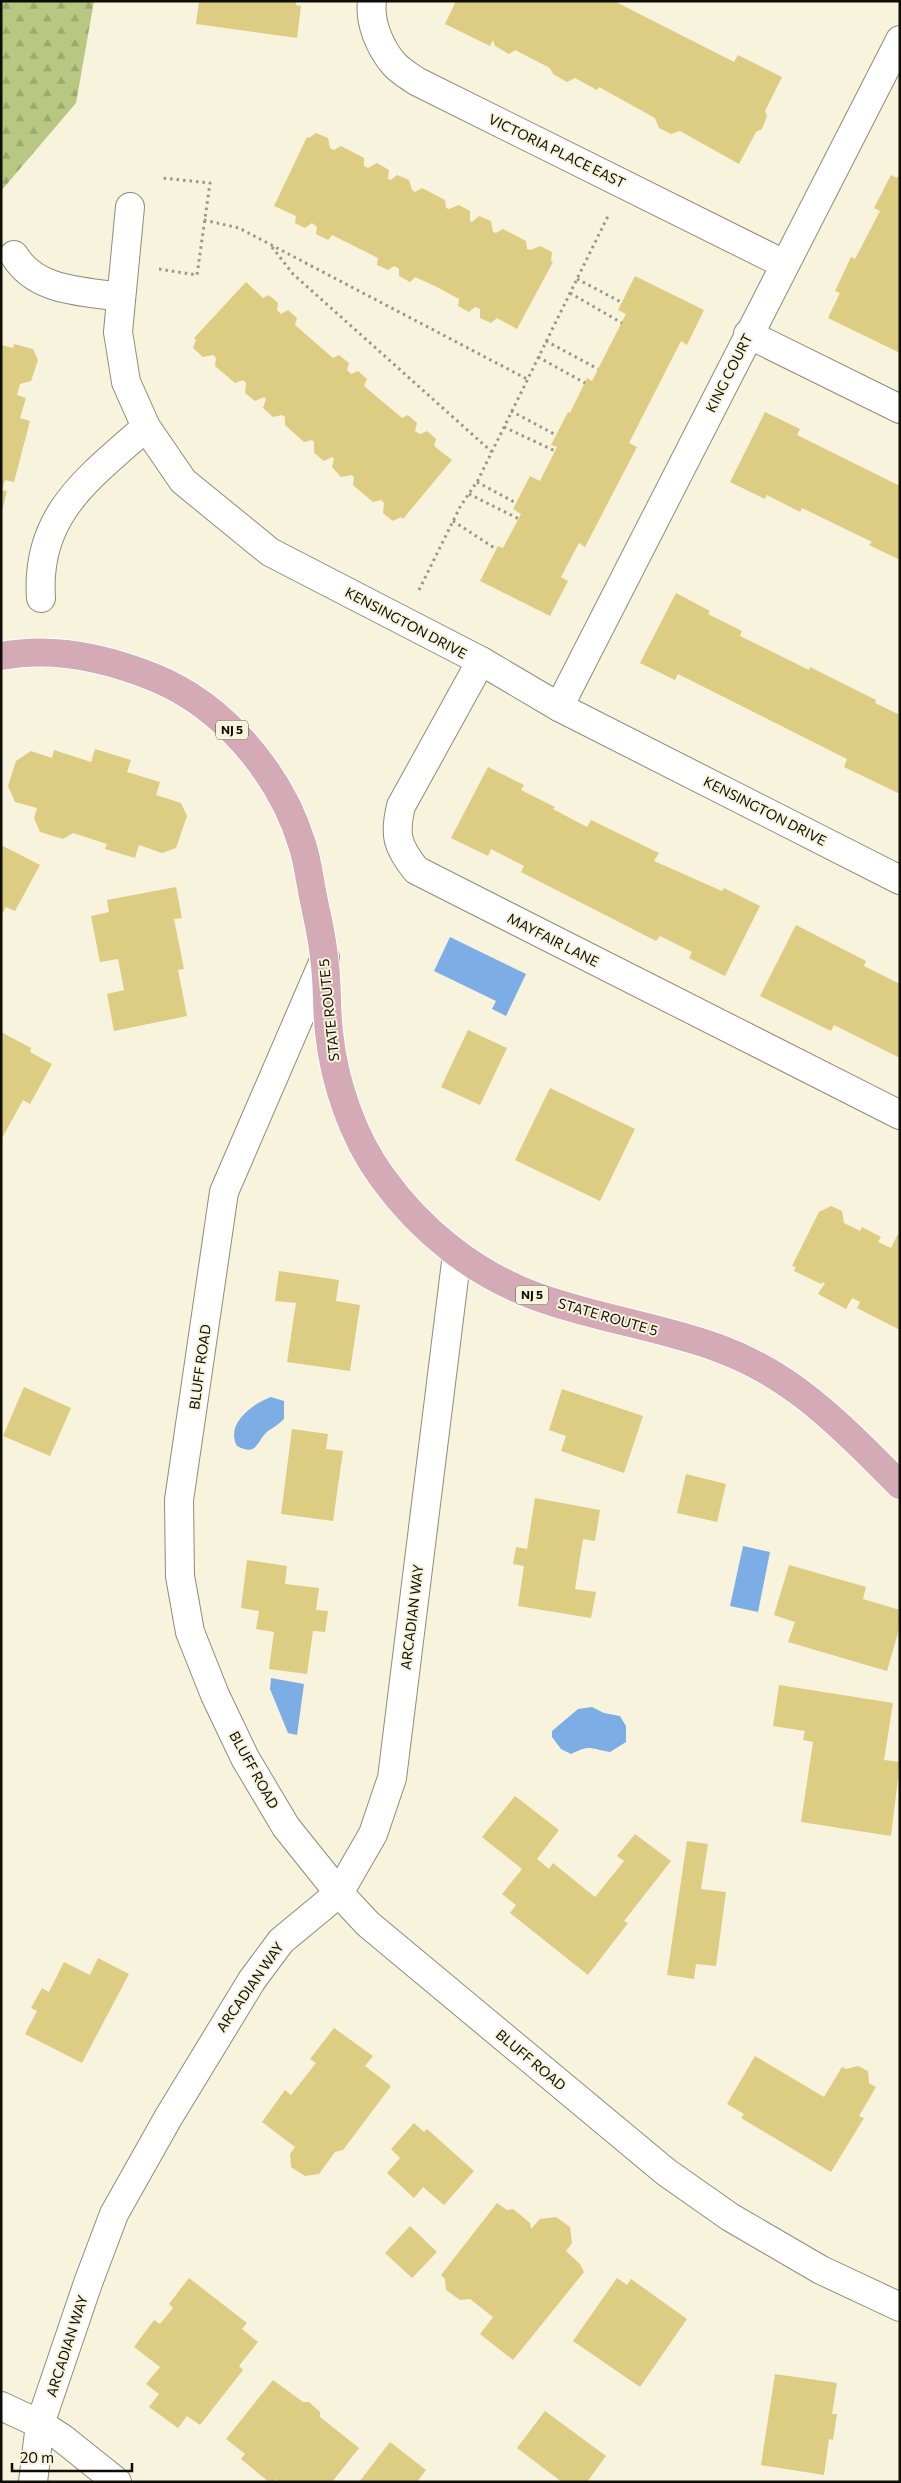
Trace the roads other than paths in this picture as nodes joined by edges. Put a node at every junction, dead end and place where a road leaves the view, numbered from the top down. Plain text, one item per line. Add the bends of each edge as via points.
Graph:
1 (372, 1) edge
2 (900, 40) edge
3 (130, 207) dead end
4 (14, 255) dead end
5 (784, 264) junction
6 (121, 297) junction
7 (748, 334) junction
8 (900, 409) edge
9 (146, 427) junction
10 (41, 598) dead end
11 (1, 656) edge
12 (480, 661) junction
13 (559, 706) junction
14 (900, 880) edge
15 (324, 958) junction
16 (900, 1115) edge
17 (457, 1254) junction
18 (900, 1485) edge
19 (339, 1893) junction
20 (900, 2307) edge
21 (1, 2406) edge
22 (40, 2424) junction
23 (33, 2482) edge
24 (117, 2482) edge

1 - 5 street, VICTORIA PLACE EAST via 377,36 394,64 416,81
2 - 5 street, KING COURT
3 - 6 street, KENSINGTON DRIVE
4 - 6 street via 21,266 43,283
5 - 7 street, KING COURT
6 - 9 street, KENSINGTON DRIVE via 118,332 126,382
7 - 8 street
7 - 13 street, KING COURT
9 - 10 street via 80,486 56,520 41,561
9 - 12 street, KENSINGTON DRIVE via 183,481 270,552
11 - 15 main road, STATE ROUTE 5 / NJ 5 via 65,653 116,662 170,684 220,718 253,753 282,796 302,844
12 - 13 street, KENSINGTON DRIVE
12 - 16 street, MAYFAIR LANE via 401,806 396,828 402,852 416,870
13 - 14 street, KENSINGTON DRIVE
15 - 17 main road, STATE ROUTE 5 / NJ 5 via 335,1070 354,1127 380,1175 415,1218
15 - 19 street, BLUFF ROAD via 224,1192 179,1500 180,1576 190,1632 245,1758 286,1827
17 - 18 main road, STATE ROUTE 5 / NJ 5 via 480,1270 534,1296 718,1348 773,1373 826,1412
17 - 19 street, ARCADIAN WAY via 392,1778 373,1834
19 - 20 street, BLUFF ROAD via 368,1924 666,2172 730,2216 822,2270
19 - 22 street, ARCADIAN WAY via 281,1941 221,2028 168,2118 114,2214
21 - 22 street
22 - 23 street, ARCADIAN WAY
22 - 24 street

